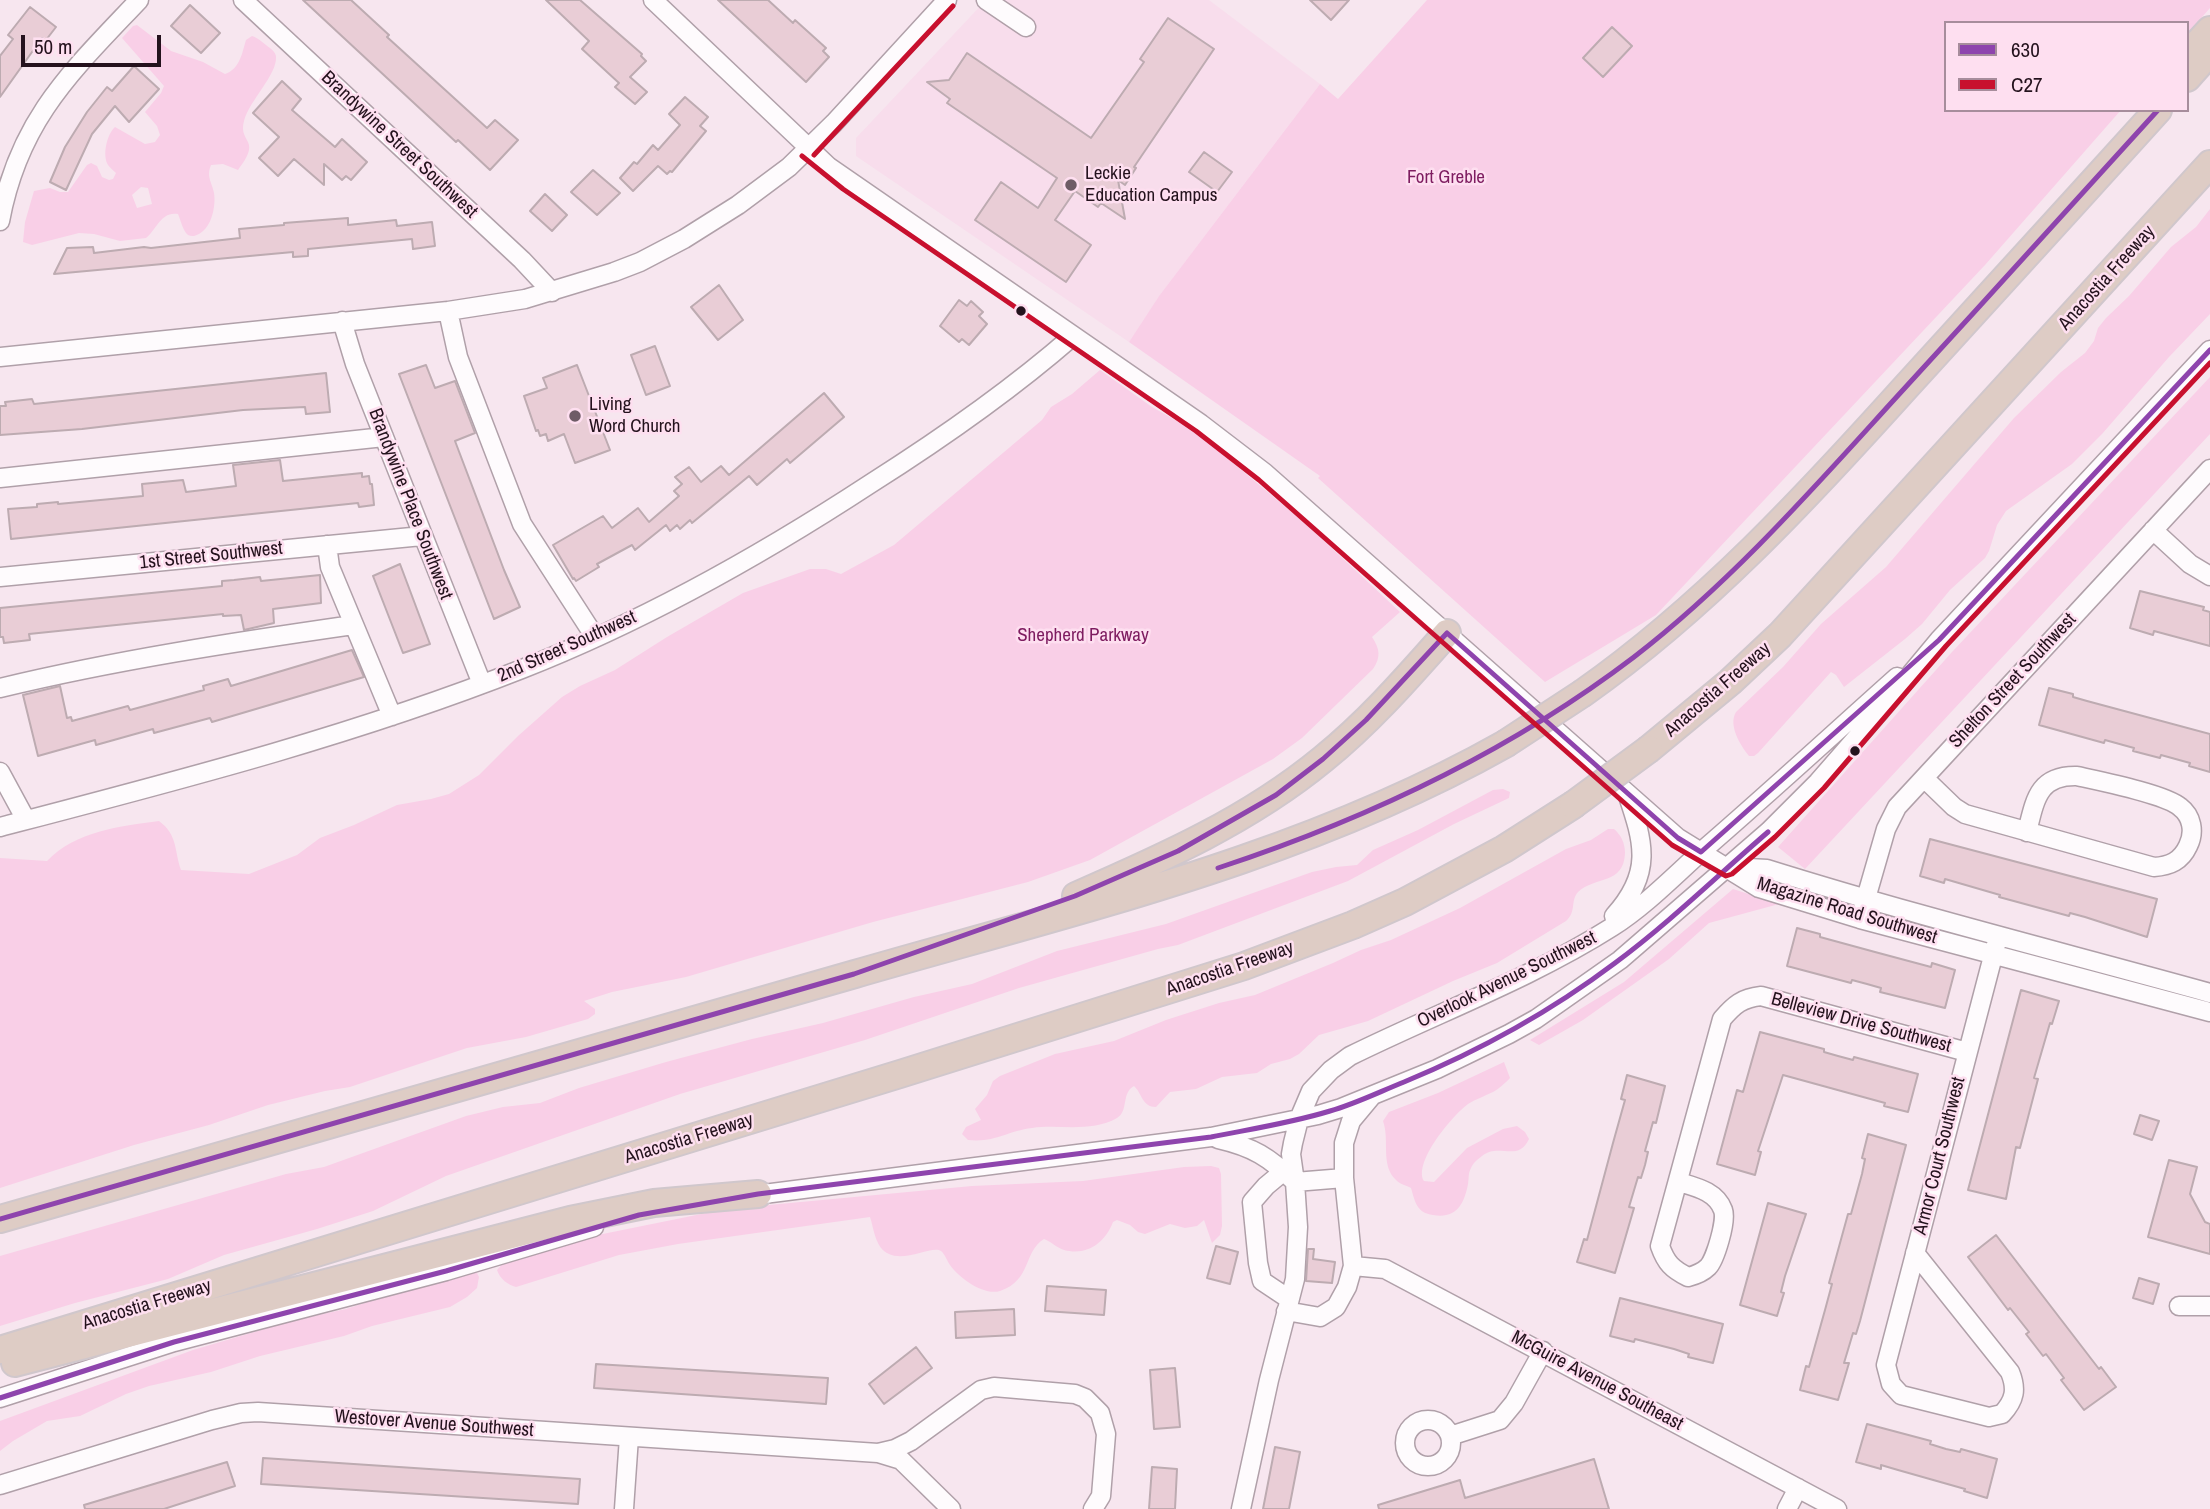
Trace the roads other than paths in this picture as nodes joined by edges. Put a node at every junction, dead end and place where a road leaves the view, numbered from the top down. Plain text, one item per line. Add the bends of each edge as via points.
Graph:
1 (139, 0) edge
2 (243, 0) edge
3 (653, 0) edge
4 (947, 0) edge
5 (986, 0) edge
6 (1026, 27) dead end
7 (2210, 30) edge
8 (2210, 52) edge
9 (2189, 53) edge
10 (2189, 76) edge
11 (2136, 112) edge
12 (2156, 112) edge
13 (808, 149) junction
14 (2210, 164) edge
15 (0, 220) edge
16 (2050, 229) junction
17 (552, 292) junction
18 (448, 312) junction
19 (342, 321) junction
20 (1073, 336) junction
21 (0, 348) edge
22 (2210, 350) edge
23 (0, 357) edge
24 (384, 437) junction
25 (2210, 468) edge
26 (0, 478) edge
27 (2153, 530) junction
28 (422, 536) junction
29 (327, 545) junction
30 (2210, 576) edge
31 (0, 577) edge
32 (353, 625) junction
33 (1447, 633) junction
34 (595, 638) junction
35 (1938, 640) junction
36 (482, 684) junction
37 (0, 688) edge
38 (392, 716) junction
39 (0, 772) edge
40 (1924, 778) junction
41 (1627, 793) junction
42 (26, 820) junction
43 (0, 827) edge
44 (2026, 832) junction
45 (1701, 852) junction
46 (1727, 867) junction
47 (1865, 899) junction
48 (1860, 919) junction
49 (1595, 937) junction
50 (1995, 945) junction
51 (854, 974) junction
52 (2210, 993) edge
53 (2210, 1012) edge
54 (1967, 1052) junction
55 (1373, 1095) junction
56 (1299, 1119) junction
57 (1211, 1137) junction
58 (1290, 1176) junction
59 (1344, 1178) junction
60 (1679, 1182) junction
61 (758, 1194) junction
62 (0, 1219) edge
63 (1915, 1253) junction
64 (1353, 1266) junction
65 (1288, 1305) junction
66 (2179, 1306) dead end
67 (2210, 1306) edge
68 (0, 1350) edge
69 (1542, 1351) junction
70 (0, 1367) edge
71 (0, 1398) edge
72 (1450, 1436) dead end
73 (629, 1437) junction
74 (878, 1452) junction
75 (0, 1485) edge
76 (1798, 1488) junction
77 (624, 1509) edge
78 (951, 1509) edge
79 (1093, 1509) edge
80 (1241, 1509) edge
81 (1787, 1509) edge
82 (1837, 1509) edge

1 - 15 street via 44,107 15,167
2 - 17 street, Brandywine Street Southwest
3 - 13 street
4 - 13 street
5 - 6 street
7 - 9 highway
8 - 10 highway
11 - 16 highway
12 - 16 highway
13 - 17 street via 738,205 684,239 640,262
13 - 20 street via 848,182
14 - 68 highway, Anacostia Freeway, bridge via 1780,635 1649,749 1504,849 1353,925 1272,956
16 - 51 highway, bridge via 1743,561 1664,632 1583,694 1505,744 1395,801 1264,853
17 - 18 street
18 - 19 street
18 - 34 street via 458,357 522,524
19 - 23 street
19 - 24 street, Brandywine Place Southwest
20 - 33 street via 1265,473
20 - 34 street, 2nd Street Southwest via 986,405 841,503 728,570
21 - 23 street
22 - 35 street, Overlook Avenue Southwest
24 - 26 street
24 - 28 street, Brandywine Place Southwest
25 - 27 street, Shelton Street Southwest
27 - 30 street
27 - 40 street, Shelton Street Southwest
28 - 29 street, 1st Street Southwest
28 - 36 street, Brandywine Place Southwest
29 - 31 street, 1st Street Southwest
29 - 32 street via 330,567
32 - 37 street via 179,652
32 - 38 street
33 - 41 street
33 - 51 highway via 1345,740 1300,778 1229,824 1075,897
34 - 36 street, 2nd Street Southwest
35 - 45 street, Overlook Avenue Southwest
35 - 46 street, Overlook Avenue Southwest via 1818,782
36 - 38 street, 2nd Street Southwest
38 - 42 street, 2nd Street Southwest via 213,771
39 - 42 street
40 - 44 street via 1959,811
40 - 47 street, Shelton Street Southwest via 1891,817
41 - 45 street
41 - 49 street via 1641,835 1643,864 1628,901
42 - 43 street, 2nd Street Southwest
44 - 44 street via 2043,787 2067,775 2170,801 2186,813 2192,828 2184,852 2171,864 2154,867
45 - 46 street
45 - 49 street, Overlook Avenue Southwest via 1637,908
46 - 47 street, Magazine Road Southwest via 1767,869
46 - 48 street, Magazine Road Southwest via 1759,888
46 - 55 street, Overlook Avenue Southwest via 1620,960 1536,1019
47 - 48 street, Shelton Street Southwest
47 - 50 street, Magazine Road Southwest
48 - 50 street, Magazine Road Southwest
49 - 56 street, Overlook Avenue Southwest via 1350,1056 1316,1084
50 - 52 street, Magazine Road Southwest via 2042,946
50 - 53 street, Magazine Road Southwest
50 - 54 street, Armor Court Southwest
51 - 62 highway
54 - 60 street, Belleview Drive Southwest via 1761,996 1745,999 1722,1019
54 - 63 street, Armor Court Southwest
55 - 56 street, Overlook Avenue Southwest
55 - 59 street via 1346,1134
56 - 57 street, Overlook Avenue Southwest
56 - 58 street
57 - 58 street via 1253,1149
57 - 61 street, Overlook Avenue Southwest
58 - 59 street
58 - 65 street via 1298,1247
58 - 65 street via 1266,1186 1252,1202 1262,1281
59 - 64 street
60 - 60 street, Belleview Drive Southwest via 1660,1246 1665,1262 1688,1277 1710,1266 1724,1223 1723,1210 1703,1189
61 - 70 highway via 654,1203 570,1220
61 - 71 street, Overlook Avenue Southwest via 611,1222 446,1271 174,1342
63 - 63 street, Armor Court Southwest via 2010,1372 2014,1398 2002,1414 1989,1417 1901,1395 1891,1384 1886,1365
64 - 65 street via 1336,1307 1320,1317
64 - 69 street, McGuire Avenue Southeast via 1385,1269
65 - 80 street
66 - 67 street
69 - 72 street via 1500,1420
69 - 76 street, McGuire Avenue Southeast
73 - 74 street, Westover Avenue Southwest
73 - 75 street, Westover Avenue Southwest via 250,1413 212,1420
73 - 77 street
74 - 78 street, Westover Avenue Southwest via 901,1460
74 - 79 street, Westover Avenue Southwest via 911,1441 981,1390 995,1387 1075,1394 1100,1413 1105,1434 1101,1496
76 - 81 street
76 - 82 street, McGuire Avenue Southeast

